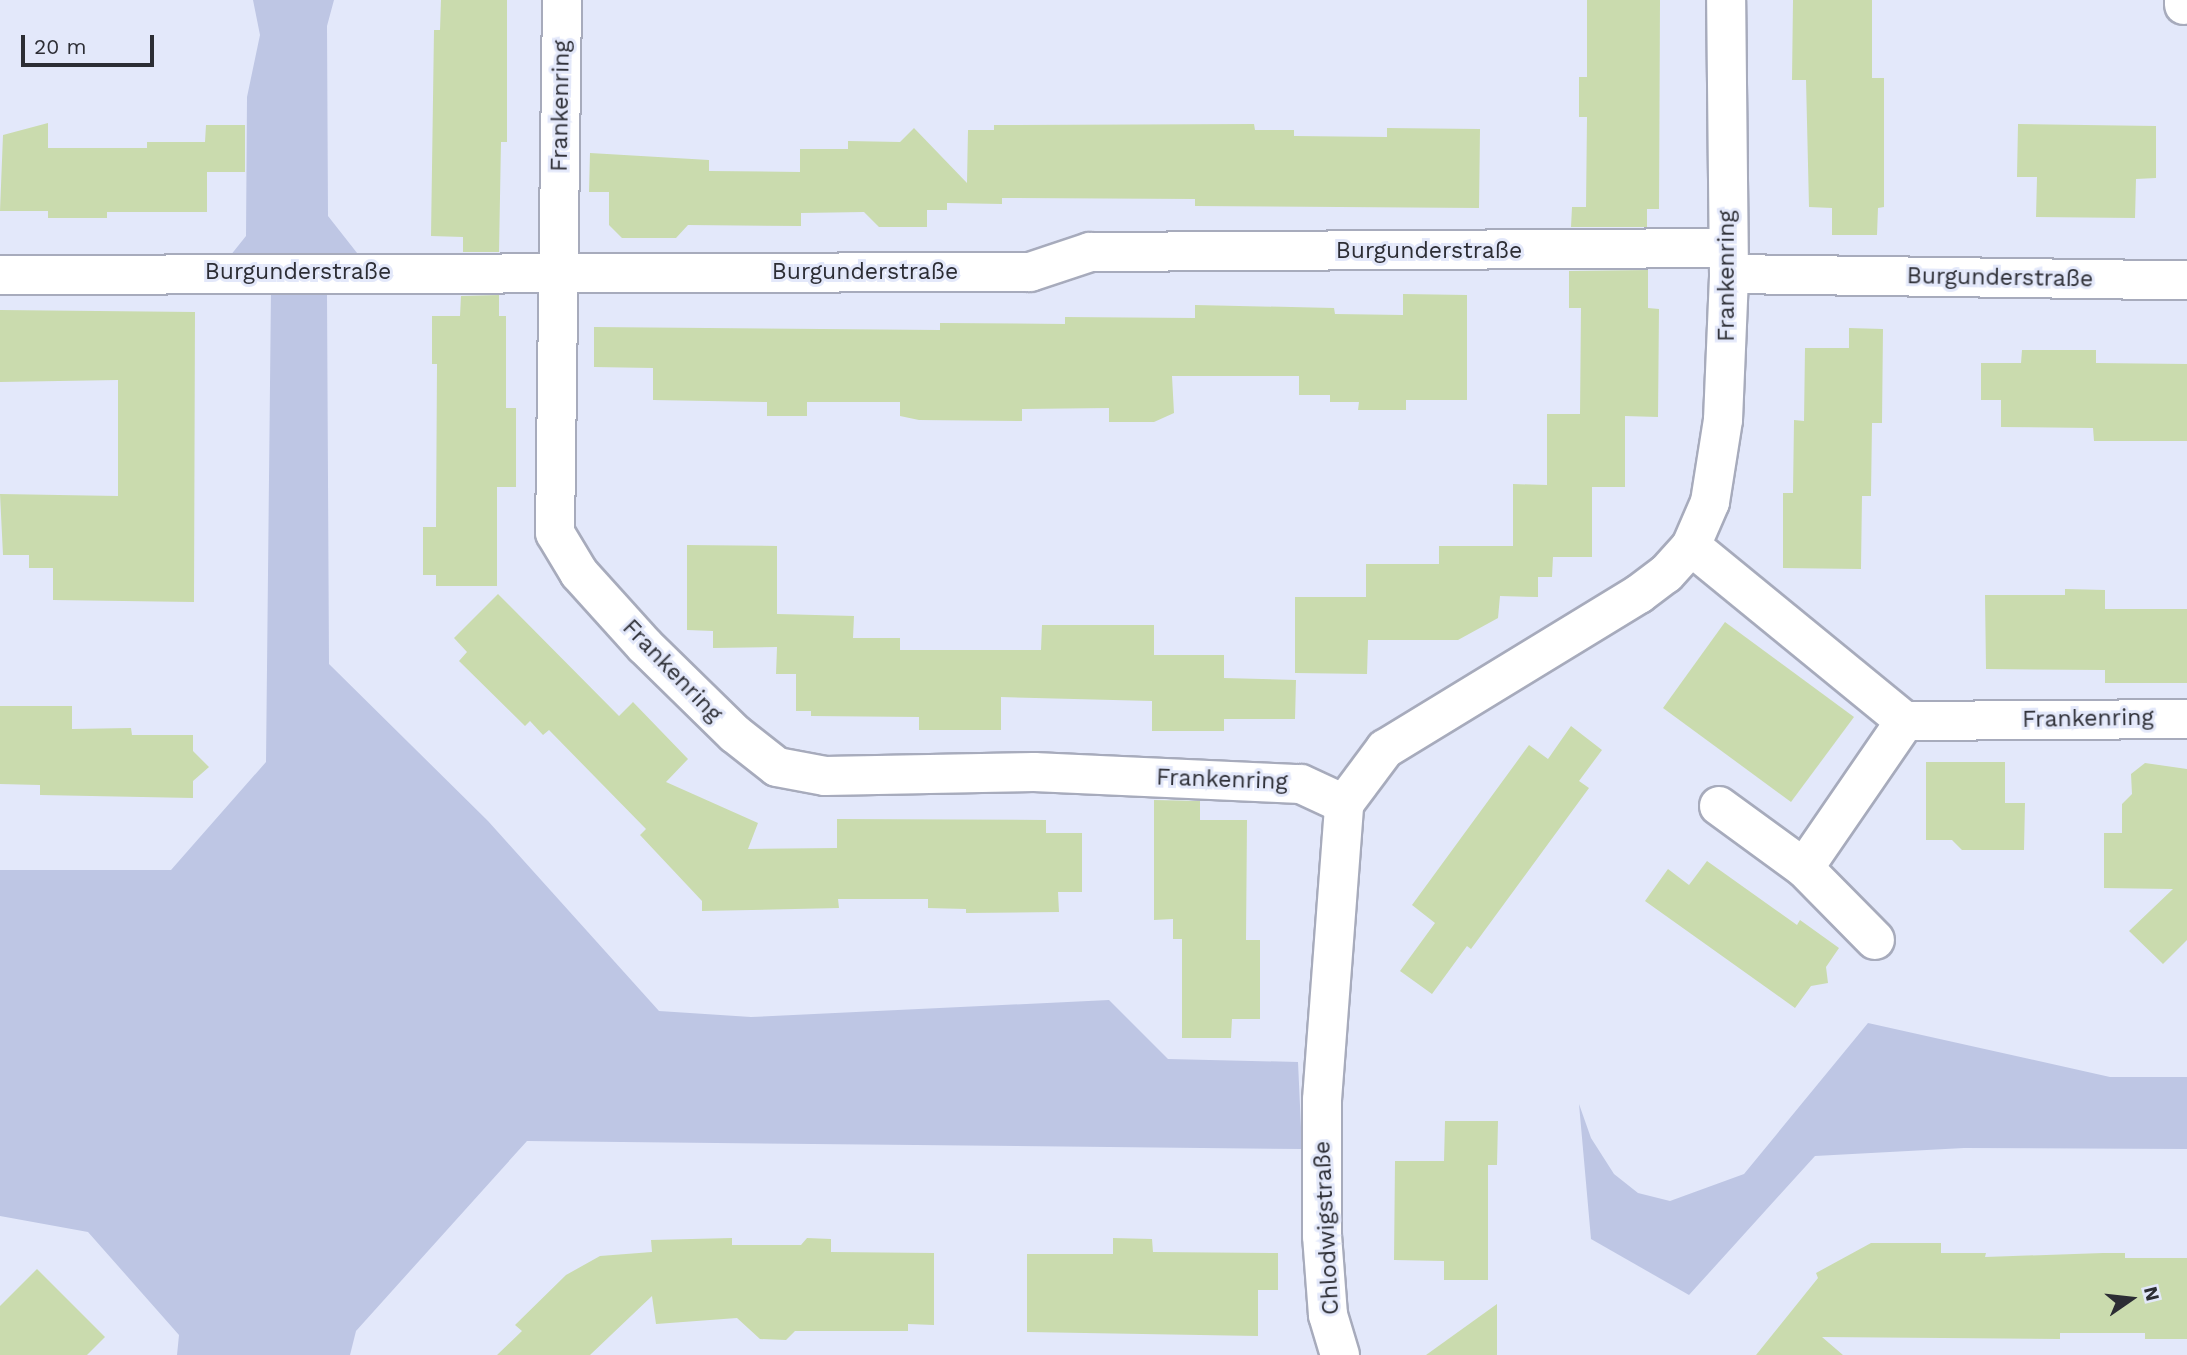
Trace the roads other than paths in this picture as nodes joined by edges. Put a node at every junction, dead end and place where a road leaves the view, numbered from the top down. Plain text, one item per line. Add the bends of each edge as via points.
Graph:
1 (562, 0) edge
2 (1726, 0) edge
3 (1728, 261) junction
4 (559, 273) junction
5 (0, 275) edge
6 (2187, 281) edge
7 (1691, 546) junction
8 (2187, 719) edge
9 (1905, 721) junction
10 (1344, 804) junction
11 (1719, 806) dead end
12 (1804, 867) junction
13 (1875, 940) dead end
14 (1339, 1355) edge

1 - 4 street, Frankenring
2 - 3 street, Frankenring
3 - 4 street, Burgunderstraße via 1090,252 1030,272
3 - 6 street, Burgunderstraße
3 - 7 street, Frankenring via 1723,420 1710,502
4 - 5 street, Burgunderstraße
4 - 10 street, Frankenring via 555,533 579,572 645,646 735,734 777,767 825,776 1034,772 1301,784
7 - 9 street
7 - 10 street, Frankenring via 1666,574 1639,593 1385,750
8 - 9 street, Frankenring
9 - 12 street
10 - 14 street, Chlodwigstraße via 1322,1100 1322,1236 1328,1315
11 - 12 street
12 - 13 street

